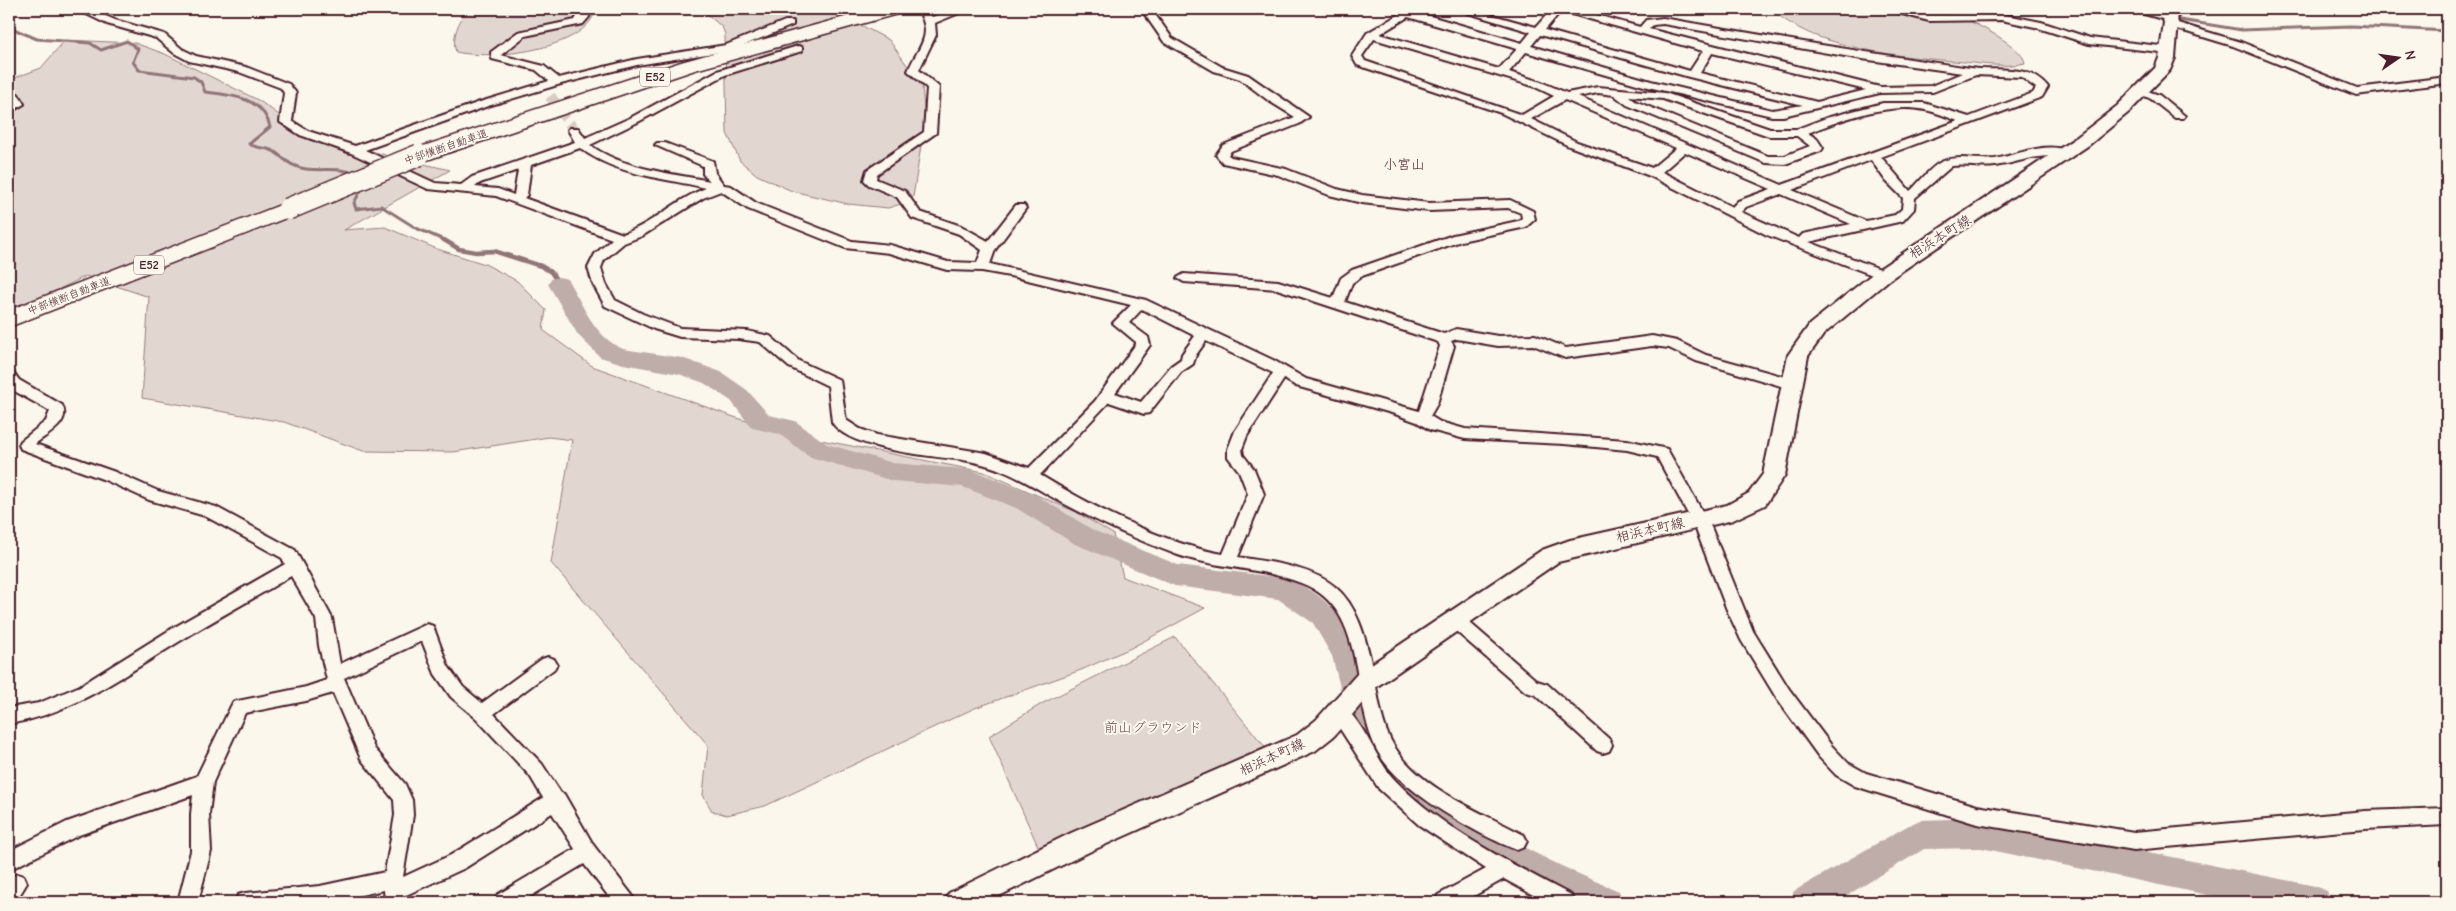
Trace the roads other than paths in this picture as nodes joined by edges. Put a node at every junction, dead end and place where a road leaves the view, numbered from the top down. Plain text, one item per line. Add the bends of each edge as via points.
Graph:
1 (81, 9) edge
2 (586, 9) edge
3 (894, 9) edge
4 (964, 9) edge
5 (1146, 9) edge
6 (1460, 9) edge
7 (1557, 9) edge
8 (1564, 9) edge
9 (1888, 9) edge
10 (2132, 9) edge
11 (1408, 11) edge
12 (2173, 17) edge
13 (790, 23) dead end
14 (1642, 30) junction
15 (1539, 31) junction
16 (1371, 35) junction
17 (1792, 42) junction
18 (1525, 47) junction
19 (798, 49) dead end
20 (1709, 49) junction
21 (2169, 50) junction
22 (1783, 67) junction
23 (1975, 72) junction
24 (1502, 73) junction
25 (1693, 75) junction
26 (2447, 80) edge
27 (557, 82) junction
28 (1880, 90) junction
29 (1616, 91) junction
30 (2142, 92) junction
31 (9, 96) edge
32 (1565, 96) junction
33 (1815, 104) junction
34 (9, 110) edge
35 (2179, 116) dead end
36 (1522, 119) junction
37 (1970, 121) junction
38 (574, 130) tunnel mouth
39 (1799, 132) junction
40 (582, 144) junction
41 (661, 145) dead end
42 (1684, 147) junction
43 (355, 150) junction
44 (2064, 154) junction
45 (1874, 156) junction
46 (525, 164) junction
47 (1654, 173) junction
48 (719, 188) junction
49 (464, 189) junction
50 (1784, 190) junction
51 (1908, 197) junction
52 (516, 198) junction
53 (1020, 208) dead end
54 (1734, 212) junction
55 (1864, 225) junction
56 (622, 238) junction
57 (1800, 244) junction
58 (989, 249) junction
59 (982, 267) junction
60 (1883, 275) junction
61 (1184, 278) dead end
62 (1141, 303) junction
63 (1337, 304) junction
64 (9, 319) edge
65 (1203, 334) junction
66 (1443, 339) junction
67 (1281, 372) junction
68 (9, 376) edge
69 (1791, 384) junction
70 (1106, 395) junction
71 (1422, 418) junction
72 (1030, 476) junction
73 (1699, 520) junction
74 (1228, 561) junction
75 (294, 567) junction
76 (1456, 621) junction
77 (548, 664) dead end
78 (336, 680) junction
79 (1354, 694) junction
80 (482, 713) junction
81 (9, 716) edge
82 (1603, 745) dead end
83 (204, 782) junction
84 (557, 800) junction
85 (2447, 817) edge
86 (1517, 841) dead end
87 (587, 852) junction
88 (9, 861) edge
89 (1504, 869) junction
90 (394, 890) edge
91 (188, 902) edge
92 (248, 902) edge
93 (504, 902) edge
94 (625, 902) edge
95 (958, 902) edge
96 (1445, 902) edge
97 (1564, 902) edge

1 - 43 street via 111,22 160,36 193,59 242,69 281,83 290,93 286,122 290,126
2 - 27 street via 579,22 522,34 496,52 496,57 540,68
3 - 64 highway, 中部横断自動車道 / E52, bridge via 688,66 419,155
4 - 58 street via 927,16 932,34 913,72 933,87 930,133 872,173 870,180 903,195 909,210 917,216 975,237
5 - 63 street via 1168,40 1218,69 1244,77 1303,117 1227,148 1222,155 1227,160 1282,172 1333,192 1362,199 1428,207 1510,204 1524,208 1530,216 1522,224 1458,238 1357,273 1346,281
6 - 15 street
7 - 15 street
8 - 14 street
9 - 21 street via 1928,18 2001,17 2037,24 2089,41
10 - 12 street
11 - 16 street
11 - 18 street
12 - 21 main road, 相浜本町線
12 - 26 street via 2356,92
13 - 27 street via 728,48 637,62
14 - 17 street via 1650,22 1663,21
14 - 20 street
15 - 18 street
15 - 25 street
16 - 24 street
16 - 36 street via 1357,56 1364,65
17 - 22 street
17 - 23 street
18 - 24 street
18 - 33 street via 1648,84 1772,112 1783,113
19 - 40 street via 721,73
20 - 22 street
20 - 25 street
21 - 30 main road, 相浜本町線 via 2158,76
22 - 28 street
23 - 28 street via 1933,89
23 - 37 street via 2022,74 2038,82 2042,92
24 - 32 street
25 - 33 street
27 - 43 street via 547,91 484,104
28 - 33 street
29 - 32 street via 1598,90
29 - 39 street via 1665,96 1762,132
29 - 39 street via 1631,103 1766,159 1785,160 1817,148 1813,141
30 - 35 street via 2155,97
30 - 44 main road, 相浜本町線 via 2101,128
31 - 34 street via 14,96 18,104
32 - 36 street
32 - 42 street
36 - 47 street via 1573,144
37 - 39 street via 1924,106 1883,106
37 - 45 street
38 - 40 street
40 - 46 street
40 - 48 street via 616,164
41 - 48 street via 709,164 709,174
42 - 47 street
42 - 50 street
43 - 49 street via 432,186
44 - 51 street via 2044,151 2000,162 1951,164 1944,166
44 - 60 main road, 相浜本町線
45 - 50 street
45 - 51 street
46 - 49 street via 476,180
46 - 52 street via 521,195
47 - 54 street
48 - 56 street via 705,192 637,233
48 - 59 street via 727,189 752,206 850,245 890,249 947,266
49 - 52 street
50 - 54 street via 1742,204
50 - 55 street
51 - 55 street via 1910,207 1906,215
52 - 56 street
53 - 58 street
54 - 57 street
55 - 57 street via 1807,237
56 - 72 street via 596,262 597,276 610,303 674,331 751,336 765,340 794,364 824,375 835,384 839,422 854,433 886,443 986,459 1006,464
57 - 60 street
58 - 59 street
59 - 62 street via 1061,282
60 - 69 main road, 相浜本町線 via 1817,329 1798,355
61 - 63 street via 1278,286
62 - 65 street
62 - 70 street via 1120,323 1143,340 1143,345
63 - 66 street
65 - 67 street
65 - 70 street via 1189,354 1188,361 1176,369 1144,409
66 - 69 street via 1456,334 1498,341 1535,340 1565,353 1652,341 1672,344 1701,358
66 - 71 street via 1447,346 1430,404
67 - 71 street via 1301,383
67 - 74 street via 1240,435 1235,449 1256,494
68 - 75 street via 14,384 59,413 58,419 26,445 154,496 210,511 289,554
69 - 73 main road, 相浜本町線 via 1777,463 1765,490 1743,508
70 - 72 street via 1102,403
71 - 73 street via 1435,426 1465,434 1564,439 1657,451 1668,461
72 - 74 street via 1065,497 1141,533 1184,551
73 - 76 main road, 相浜本町線 via 1558,552
73 - 85 street via 1734,610 1783,694 1825,751 1842,769 1862,780 1977,816 2134,841 2365,820
74 - 79 street via 1302,576 1334,592 1349,614
75 - 78 street via 324,618
75 - 81 street via 86,691 41,710
76 - 79 main road, 相浜本町線
76 - 82 street via 1532,686 1541,689
77 - 80 street
78 - 80 street via 427,631 441,669 457,692
78 - 83 street via 306,694 239,707
78 - 90 street via 368,753 403,800
79 - 86 street via 1388,751 1404,770 1431,793
79 - 89 street via 1347,722 1377,771 1403,799 1426,817
79 - 95 main road, 相浜本町線 via 1325,728 1306,743 1081,842
80 - 84 street via 536,770
83 - 88 street via 74,828
83 - 91 street via 200,814 201,851
84 - 87 street
84 - 90 street via 448,868
87 - 93 street
87 - 94 street
89 - 96 street
89 - 97 street
90 - 92 street

